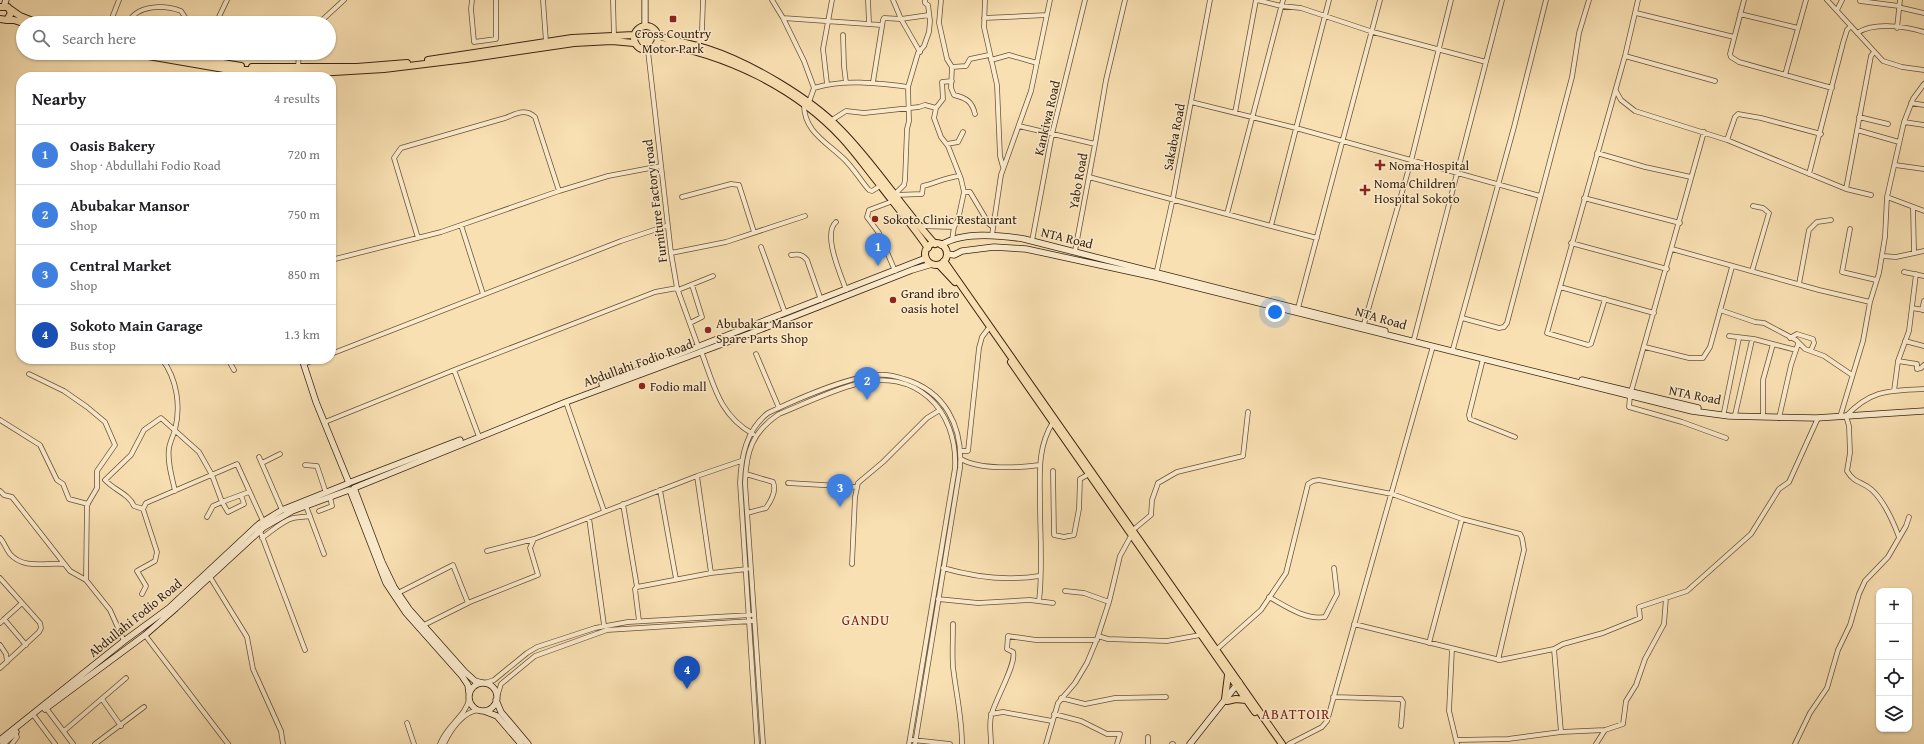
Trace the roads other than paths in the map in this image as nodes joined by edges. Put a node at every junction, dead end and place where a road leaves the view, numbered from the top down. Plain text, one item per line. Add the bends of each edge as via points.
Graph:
1 (119, 0) edge
2 (227, 0) edge
3 (344, 0) edge
4 (472, 0) edge
5 (496, 0) edge
6 (543, 0) edge
7 (613, 0) edge
8 (645, 0) edge
9 (703, 0) edge
10 (772, 0) edge
11 (832, 0) edge
12 (868, 0) edge
13 (893, 0) edge
14 (925, 0) edge
15 (941, 0) edge
16 (985, 0) edge
17 (1050, 0) edge
18 (1085, 0) edge
19 (1125, 0) edge
20 (1210, 0) edge
21 (1257, 0) edge
22 (1283, 0) edge
23 (1330, 0) edge
24 (1380, 0) edge
25 (1451, 0) edge
26 (1502, 0) edge
27 (1546, 0) edge
28 (1589, 0) edge
29 (1638, 0) edge
30 (1744, 0) edge
31 (1806, 0) edge
32 (1827, 0) edge
33 (1842, 0) edge
34 (1900, 0) edge
35 (1860, 1) edge
36 (5, 6) edge
37 (1281, 6) junction
38 (1899, 6) junction
39 (1837, 10) junction
40 (1636, 13) junction
41 (1924, 13) edge
42 (1740, 14) junction
43 (929, 15) junction
44 (1048, 15) junction
45 (20, 16) edge
46 (113, 16) edge
47 (135, 16) edge
48 (184, 16) edge
49 (219, 16) edge
50 (327, 16) edge
51 (1325, 16) junction
52 (783, 18) junction
53 (901, 18) junction
54 (984, 18) junction
55 (829, 20) junction
56 (2, 21) edge
57 (16, 21) edge
58 (868, 23) junction
59 (882, 25) junction
60 (645, 26) junction
61 (1851, 26) junction
62 (1798, 28) junction
63 (1897, 28) junction
64 (702, 31) dead end
65 (1373, 32) junction
66 (1924, 32) edge
67 (1857, 33) junction
68 (634, 35) junction
69 (843, 35) dead end
70 (614, 36) junction
71 (658, 36) junction
72 (1734, 37) junction
73 (546, 42) junction
74 (634, 43) junction
75 (657, 43) junction
76 (1439, 50) junction
77 (648, 51) junction
78 (920, 52) junction
79 (1874, 52) junction
80 (1625, 56) junction
81 (990, 58) junction
82 (170, 60) edge
83 (197, 60) edge
84 (299, 60) edge
85 (202, 61) joint
86 (1486, 62) junction
87 (1037, 63) junction
88 (952, 67) junction
89 (298, 68) junction
90 (242, 70) joint
91 (1924, 70) edge
92 (1785, 75) junction
93 (952, 81) junction
94 (1715, 81) dead end
95 (873, 82) junction
96 (846, 83) junction
97 (827, 84) junction
98 (1924, 84) edge
99 (908, 87) junction
100 (814, 88) junction
101 (1832, 88) junction
102 (1616, 90) junction
103 (1191, 102) junction
104 (807, 103) junction
105 (1911, 103) junction
106 (1924, 105) edge
107 (909, 108) junction
108 (936, 108) junction
109 (1235, 113) junction
110 (975, 114) dead end
111 (1253, 117) junction
112 (1859, 117) junction
113 (832, 120) junction
114 (1904, 122) junction
115 (1888, 124) dead end
116 (1924, 125) edge
117 (1019, 126) junction
118 (1296, 128) junction
119 (1857, 130) junction
120 (963, 132) dead end
121 (1704, 132) junction
122 (1052, 134) junction
123 (1821, 134) junction
124 (1727, 140) junction
125 (1343, 142) junction
126 (1900, 142) junction
127 (947, 144) junction
128 (1095, 144) junction
129 (1597, 153) junction
130 (1411, 160) junction
131 (1894, 165) junction
132 (661, 166) junction
133 (1003, 167) junction
134 (1924, 169) edge
135 (1457, 174) junction
136 (1809, 174) junction
137 (960, 176) junction
138 (1089, 177) junction
139 (1691, 177) junction
140 (1498, 184) junction
141 (880, 186) junction
142 (1846, 189) junction
143 (559, 191) junction
144 (964, 192) junction
145 (1870, 195) dead end
146 (1540, 196) junction
147 (682, 197) dead end
148 (1887, 197) junction
149 (894, 198) junction
150 (1173, 198) junction
151 (1584, 198) junction
152 (1753, 206) dead end
153 (1912, 208) junction
154 (1924, 212) edge
155 (1227, 214) junction
156 (805, 216) dead end
157 (1831, 220) dead end
158 (836, 222) dead end
159 (1680, 223) junction
160 (461, 225) junction
161 (666, 226) junction
162 (918, 226) junction
163 (1271, 226) junction
164 (954, 227) junction
165 (993, 227) junction
166 (1850, 229) dead end
167 (754, 232) junction
168 (992, 235) junction
169 (418, 238) junction
170 (1317, 238) junction
171 (952, 240) junction
172 (1032, 241) junction
173 (1571, 243) junction
174 (938, 244) junction
175 (761, 247) dead end
176 (928, 248) junction
177 (1672, 249) junction
178 (1075, 251) junction
179 (1924, 251) edge
180 (1914, 252) junction
181 (670, 253) junction
182 (947, 254) junction
183 (791, 255) dead end
184 (1883, 256) junction
185 (926, 258) junction
186 (336, 259) edge
187 (938, 263) junction
188 (1732, 267) junction
189 (1667, 269) junction
190 (895, 271) junction
191 (1752, 271) junction
192 (1904, 272) dead end
193 (1916, 274) junction
194 (1156, 275) junction
195 (713, 276) dead end
196 (1924, 276) edge
197 (1876, 280) junction
198 (1799, 284) junction
199 (692, 285) junction
200 (1560, 287) junction
201 (678, 289) junction
202 (846, 290) junction
203 (483, 294) junction
204 (1605, 299) junction
205 (821, 300) junction
206 (1924, 301) edge
207 (1870, 302) junction
208 (1298, 308) junction
209 (1912, 308) junction
210 (1720, 310) junction
211 (1923, 310) edge
212 (785, 313) junction
213 (1654, 314) junction
214 (1462, 318) junction
215 (690, 323) junction
216 (1364, 324) junction
217 (988, 329) junction
218 (1729, 336) dead end
219 (1739, 338) junction
220 (1790, 338) junction
221 (1414, 339) junction
222 (1752, 340) junction
223 (1905, 340) junction
224 (1773, 344) junction
225 (1798, 344) junction
226 (1433, 346) junction
227 (1924, 346) edge
228 (1646, 347) junction
229 (699, 349) junction
230 (1453, 349) junction
231 (1796, 350) junction
232 (1811, 350) junction
233 (336, 352) edge
234 (756, 354) dead end
235 (1482, 359) junction
236 (1898, 361) junction
237 (166, 364) edge
238 (231, 364) edge
239 (304, 364) edge
240 (1924, 365) edge
241 (234, 370) dead end
242 (454, 370) junction
243 (30, 374) dead end
244 (1852, 375) junction
245 (1924, 389) edge
246 (832, 390) junction
247 (1894, 391) junction
248 (1631, 394) junction
249 (566, 402) junction
250 (779, 408) junction
251 (940, 410) junction
252 (1924, 411) edge
253 (1248, 412) dead end
254 (1724, 412) junction
255 (1733, 415) junction
256 (1846, 416) junction
257 (1763, 417) junction
258 (1840, 417) junction
259 (1780, 418) junction
260 (1818, 418) junction
261 (0, 420) edge
262 (325, 422) junction
263 (1053, 422) junction
264 (175, 429) junction
265 (478, 434) junction
266 (754, 435) junction
267 (1515, 437) dead end
268 (1726, 438) dead end
269 (961, 451) junction
270 (280, 454) dead end
271 (259, 458) dead end
272 (961, 459) junction
273 (741, 461) junction
274 (262, 463) junction
275 (305, 465) dead end
276 (1040, 465) junction
277 (1052, 471) dead end
278 (746, 474) junction
279 (1089, 474) junction
280 (212, 475) junction
281 (697, 476) junction
282 (788, 483) dead end
283 (351, 487) junction
284 (857, 487) junction
285 (660, 490) junction
286 (0, 491) edge
287 (175, 491) junction
288 (249, 492) junction
289 (1392, 494) junction
290 (241, 495) junction
291 (328, 495) junction
292 (2, 496) edge
293 (222, 502) junction
294 (88, 504) junction
295 (623, 504) junction
296 (306, 506) junction
297 (143, 509) junction
298 (282, 510) junction
299 (319, 511) dead end
300 (604, 511) junction
301 (747, 513) junction
302 (310, 516) junction
303 (207, 517) dead end
304 (1909, 517) dead end
305 (589, 518) junction
306 (1462, 519) junction
307 (263, 521) junction
308 (260, 531) junction
309 (1132, 533) junction
310 (1899, 537) junction
311 (0, 538) edge
312 (262, 538) junction
313 (534, 538) junction
314 (487, 551) dead end
315 (324, 554) dead end
316 (64, 564) junction
317 (852, 564) dead end
318 (938, 567) junction
319 (944, 568) junction
320 (1334, 568) dead end
321 (746, 569) junction
322 (752, 569) junction
323 (712, 573) junction
324 (1039, 576) junction
325 (210, 577) junction
326 (0, 578) edge
327 (676, 579) junction
328 (86, 580) junction
329 (637, 587) junction
330 (1065, 591) dead end
331 (142, 594) dead end
332 (398, 594) junction
333 (1269, 597) junction
334 (1666, 598) junction
335 (933, 599) junction
336 (939, 599) junction
337 (1039, 601) junction
338 (1053, 602) dead end
339 (1109, 602) junction
340 (22, 603) junction
341 (468, 603) junction
342 (749, 615) junction
343 (755, 615) junction
344 (4, 619) junction
345 (638, 621) junction
346 (750, 621) junction
347 (755, 621) junction
348 (0, 623) edge
349 (953, 624) dead end
350 (1354, 624) junction
351 (424, 625) junction
352 (604, 625) junction
353 (145, 635) junction
354 (1200, 635) junction
355 (1098, 638) junction
356 (124, 641) junction
357 (1429, 643) junction
358 (0, 645) edge
359 (26, 645) junction
360 (1452, 649) junction
361 (1554, 649) junction
362 (306, 650) dead end
363 (1216, 650) junction
364 (1498, 660) junction
365 (7, 662) junction
366 (0, 668) edge
367 (1228, 674) junction
368 (126, 678) dead end
369 (484, 683) junction
370 (1238, 686) junction
371 (469, 696) junction
372 (1166, 697) dead end
373 (496, 698) junction
374 (1061, 698) junction
375 (1333, 698) junction
376 (102, 699) junction
377 (1226, 700) junction
378 (1246, 700) junction
379 (144, 707) dead end
380 (46, 708) junction
381 (480, 711) junction
382 (992, 714) junction
383 (1054, 714) junction
384 (35, 717) junction
385 (1052, 720) junction
386 (407, 723) dead end
387 (121, 726) junction
388 (1402, 726) dead end
389 (1605, 730) junction
390 (64, 731) junction
391 (1561, 732) junction
392 (14, 733) junction
393 (1148, 737) dead end
394 (1508, 739) junction
395 (0, 740) edge
396 (910, 742) edge
397 (915, 742) edge
398 (1457, 742) edge
399 (3, 744) edge
400 (12, 744) edge
401 (55, 744) edge
402 (73, 744) edge
403 (95, 744) edge
404 (228, 744) edge
405 (283, 744) edge
406 (414, 744) edge
407 (440, 744) edge
408 (444, 744) edge
409 (521, 744) edge
410 (528, 744) edge
411 (757, 744) edge
412 (763, 744) edge
413 (950, 744) edge
414 (962, 744) edge
415 (991, 744) edge
416 (1046, 744) edge
417 (1117, 744) edge
418 (1148, 744) edge
419 (1190, 744) edge
420 (1194, 744) edge
421 (1279, 744) edge
422 (1282, 744) edge
423 (1289, 744) edge
424 (1510, 744) edge
425 (1596, 744) edge
426 (1795, 744) edge

1 - 46 street
2 - 49 street
3 - 50 street
4 - 5 street via 474,42 496,39
6 - 73 street
7 - 70 street
8 - 60 main road
9 - 64 street
10 - 52 street
11 - 55 street
12 - 58 street
13 - 53 street
14 - 43 street
15 - 88 street via 939,23 947,59
16 - 54 street
17 - 44 street
18 - 122 street, Kankiwa Road
19 - 128 street via 1106,80
20 - 103 street, Sakaba Road
21 - 37 street
21 - 109 street
22 - 37 street
23 - 51 street
24 - 65 street
25 - 76 street
26 - 86 street
27 - 140 street
28 - 146 street via 1579,34 1572,77
29 - 40 street
30 - 42 street
31 - 62 street
32 - 39 street
33 - 39 street
34 - 38 street
35 - 38 street
36 - 45 main road
36 - 56 main road via 10,17
37 - 51 street via 1301,8
37 - 111 street
38 - 41 street
38 - 63 street
39 - 61 street
40 - 72 street
40 - 80 street
42 - 62 street
42 - 72 street
43 - 53 street
43 - 78 street via 929,32
44 - 54 street
44 - 87 street
47 - 48 street via 139,12 155,7 181,11
51 - 65 street
51 - 118 street
52 - 55 street
52 - 100 street
53 - 59 street via 884,18
53 - 78 street
54 - 81 street
55 - 58 street
55 - 97 street via 823,49
56 - 57 main road
58 - 59 street
59 - 95 street
60 - 68 main road via 636,30
60 - 71 main road via 651,27
61 - 67 street
61 - 101 street via 1843,43
62 - 92 street
63 - 66 street
63 - 67 street via 1869,27
65 - 76 street
65 - 125 street
67 - 79 street
68 - 70 main road
68 - 74 main road
69 - 96 street
70 - 73 main road
71 - 75 main road
71 - 104 main road via 741,61
72 - 92 street via 1730,54 1734,60
73 - 89 main road via 392,64
74 - 77 main road via 640,49
74 - 90 main road via 574,43 438,63 351,72
75 - 77 main road
75 - 104 main road via 677,46 727,62
76 - 86 street
76 - 130 street
77 - 132 street, Furniture Factory road
78 - 99 street
79 - 91 street via 1886,62
79 - 112 street
80 - 94 street
80 - 102 street
81 - 87 street via 1009,55
81 - 88 street via 970,59 966,66
81 - 133 street via 997,85 1000,156
82 - 90 main road
83 - 85 main road
84 - 89 street
85 - 89 main road
86 - 135 street
87 - 117 street
88 - 93 street
92 - 101 street
93 - 108 street via 942,82 943,99
93 - 110 street via 953,93 970,102
95 - 96 street
95 - 99 street
96 - 97 street
97 - 100 street
98 - 105 street
99 - 107 street
100 - 104 street
101 - 123 street
102 - 121 street via 1621,100 1635,111
102 - 129 street
103 - 109 street
103 - 150 street, Sakaba Road
104 - 113 main road
104 - 141 main road via 841,137
104 - 141 street via 806,122 813,132 845,161 868,190 872,191
105 - 106 street
105 - 114 street
107 - 108 street via 925,105
107 - 113 street via 864,113 846,111
107 - 149 street via 905,180
108 - 127 street via 934,118 941,137
109 - 111 street
111 - 118 street
111 - 155 street
112 - 115 street
112 - 119 street
113 - 149 main road via 854,144
114 - 116 street
114 - 126 street
117 - 122 street, Yabo Road
117 - 133 street
118 - 125 street
118 - 163 street
119 - 126 street
119 - 142 street
120 - 127 street via 958,142
121 - 124 street
121 - 139 street
122 - 128 street, Yabo Road
122 - 172 street, Kankiwa Road
123 - 124 street via 1738,114
123 - 136 street
124 - 136 street
125 - 130 street
125 - 170 street
126 - 131 street
127 - 137 street
128 - 138 street, Yabo Road
129 - 139 street
129 - 151 street
130 - 135 street
130 - 216 street
131 - 134 street
131 - 148 street
132 - 143 street via 608,176
132 - 161 street, Furniture Factory road
133 - 165 street
135 - 140 street
135 - 221 street
136 - 142 street
137 - 144 street
137 - 149 street via 947,177 922,186 922,194
138 - 150 street
138 - 178 street, Yabo Road
139 - 159 street
140 - 146 street
140 - 214 street
141 - 149 main road
142 - 145 street
143 - 160 street
143 - 169 street via 536,117 527,112 401,148 394,158
144 - 164 street
144 - 165 street via 970,192
146 - 214 street via 1507,323 1499,328
147 - 167 street via 731,184 739,185
148 - 153 street
148 - 184 street
149 - 162 main road
149 - 176 main road
149 - 190 street via 869,210 867,217 879,233
150 - 155 street
150 - 194 street, Sakaba Road
151 - 159 street
151 - 173 street
152 - 191 street via 1763,208 1769,213
153 - 154 street
153 - 180 street
155 - 163 street
156 - 167 street
157 - 198 street via 1817,222 1809,230
158 - 202 street via 832,225 830,238
159 - 177 street
160 - 169 street
160 - 203 street
161 - 181 street, Furniture Factory road
161 - 203 street
162 - 164 street
162 - 174 main road
163 - 170 street
164 - 171 street
165 - 168 street
166 - 197 street via 1842,272
167 - 181 street via 713,245
168 - 171 main road, NTA Road
168 - 172 main road, NTA Road
169 - 186 street
170 - 208 street
171 - 174 main road, NTA Road
172 - 178 main road, NTA Road
173 - 189 street
173 - 200 street
174 - 176 main road
174 - 182 main road
175 - 212 street
176 - 185 main road
177 - 188 street
177 - 189 street
178 - 194 main road, NTA Road
179 - 180 street
180 - 184 street via 1896,257
181 - 201 street, Furniture Factory road
182 - 187 main road
182 - 194 main road, NTA Road via 994,247 1026,249
183 - 205 street via 798,254 807,260
184 - 197 street
185 - 187 main road
185 - 190 main road, Abdullahi Fodio Road
187 - 217 main road via 952,277
187 - 229 main road, Abdullahi Fodio Road via 912,270
187 - 309 main road
188 - 191 street
188 - 210 street
189 - 213 street
190 - 202 main road, Abdullahi Fodio Road
191 - 198 street
192 - 193 street
193 - 196 street
193 - 209 street
194 - 208 main road, NTA Road
194 - 226 main road, NTA Road
195 - 199 street
197 - 207 street
198 - 207 street
199 - 201 street
199 - 215 street via 702,316
200 - 204 street
200 - 204 street via 1546,330 1549,334 1588,345 1591,344
201 - 215 street, Furniture Factory road
201 - 242 street via 655,292
202 - 205 main road, Abdullahi Fodio Road
203 - 233 street
204 - 213 street
205 - 212 main road, Abdullahi Fodio Road
206 - 211 street
207 - 244 street
208 - 216 main road, NTA Road
209 - 211 street
209 - 223 street
210 - 220 street via 1764,323
210 - 228 street via 1710,347 1703,358 1689,358
212 - 229 main road, Abdullahi Fodio Road
213 - 228 street
214 - 230 street
215 - 229 street, Furniture Factory road
216 - 221 main road, NTA Road
217 - 263 main road
217 - 269 street via 979,348 968,451
218 - 219 street
219 - 222 street
219 - 254 street
220 - 225 street
220 - 232 street via 1797,334 1813,339
221 - 230 main road, NTA Road
222 - 224 street
222 - 255 street
223 - 227 street
223 - 236 street
224 - 231 street
224 - 257 street via 1763,380
225 - 231 street
225 - 232 street
226 - 235 main road, NTA Road
226 - 289 street
228 - 248 street
229 - 249 main road, Abdullahi Fodio Road
229 - 265 main road, Abdullahi Fodio Road
229 - 266 street, Furniture Factory road via 719,400 731,418
230 - 248 main road, NTA Road
231 - 259 street
232 - 244 street
234 - 250 street
235 - 248 main road, NTA Road
235 - 267 street via 1470,419
236 - 240 street via 1917,364 1917,369
236 - 247 street
237 - 264 street via 176,388
238 - 241 street
239 - 262 main road
242 - 262 street
242 - 265 street
243 - 294 street via 64,391 105,422 115,445 97,471 97,488
244 - 258 street
245 - 247 street
246 - 250 street
246 - 251 street via 867,382 891,381 913,388 931,398
246 - 266 street via 779,414
246 - 269 street via 856,378 879,375 891,375 915,382 935,394 948,411 958,434
247 - 256 street via 1874,394
248 - 254 main road, NTA Road
248 - 255 main road, NTA Road via 1679,409
248 - 268 street via 1629,407
249 - 283 main road, Abdullahi Fodio Road
249 - 300 street
250 - 266 street via 764,417
251 - 284 street via 927,418 858,483
251 - 318 street via 953,436 956,452
252 - 256 main road
253 - 309 street via 1243,456 1177,472 1158,482 1152,500 1151,515
254 - 255 main road, NTA Road
255 - 257 main road
256 - 258 main road
256 - 310 street via 1850,453 1847,471 1852,480 1872,490 1879,498
257 - 259 main road
258 - 260 main road
259 - 260 main road
260 - 334 street via 1789,482 1779,489 1751,534 1687,591
261 - 294 street via 40,445 56,480 63,484 69,499
262 - 283 main road
263 - 276 street via 1045,434
263 - 279 main road
264 - 280 street via 199,452
264 - 287 street via 169,448 168,463
264 - 297 street via 161,418 144,430 131,455 105,480 111,487 131,499 134,506
265 - 283 main road, Abdullahi Fodio Road
266 - 273 street
266 - 278 street via 748,453
269 - 272 street
270 - 274 street
271 - 274 street
272 - 276 street via 969,463 1000,467
272 - 319 street
273 - 281 street
273 - 321 street via 740,483
274 - 298 street
275 - 291 street via 317,466
276 - 324 street
277 - 279 street via 1054,535 1057,537 1074,535 1080,480
278 - 301 street
278 - 301 street via 773,482 775,487 766,508
279 - 309 main road
280 - 287 street
280 - 288 street via 237,464
280 - 293 street
281 - 285 street
281 - 323 street
282 - 284 street
283 - 291 main road, Abdullahi Fodio Road
283 - 332 main road
283 - 371 main road via 386,583 406,613 462,676 468,685
284 - 317 street
285 - 295 street
285 - 327 street
286 - 292 street
287 - 297 street via 146,504
288 - 290 street
288 - 307 street
289 - 306 street
289 - 333 street via 1319,480 1308,484 1286,573
289 - 350 street
290 - 293 street
290 - 293 street via 244,504 228,512
291 - 296 main road, Abdullahi Fodio Road
291 - 298 main road, Abdullahi Fodio Road
291 - 299 street via 332,506
292 - 316 street via 12,497
293 - 303 street via 213,506
294 - 328 street
295 - 300 street
295 - 329 street
296 - 302 street
296 - 308 main road, Abdullahi Fodio Road via 278,518
297 - 331 street via 157,552 155,561 137,571 146,586
298 - 307 main road, Abdullahi Fodio Road
300 - 305 street
301 - 322 street
302 - 312 street via 294,518
302 - 315 street
304 - 310 street
305 - 313 street
305 - 352 street
306 - 357 street
306 - 364 street via 1520,534 1524,543
307 - 356 main road, Abdullahi Fodio Road via 252,528 169,608
308 - 312 street
308 - 325 main road, Abdullahi Fodio Road
309 - 339 street via 1120,556
309 - 354 main road
309 - 363 main road
310 - 426 street via 1888,557 1865,581 1850,625 1838,650 1827,688 1810,713
311 - 316 street via 10,554 20,560 35,566
312 - 362 street
313 - 314 street
313 - 341 street via 530,548 538,574
316 - 328 street via 74,574
318 - 319 street
318 - 335 street
319 - 324 street via 990,577
319 - 336 street
320 - 333 street via 1337,594 1325,617 1314,618 1292,610
321 - 322 street
321 - 323 street
321 - 342 street
322 - 343 street
323 - 327 street
324 - 337 street
325 - 353 main road, Abdullahi Fodio Road
325 - 405 street via 247,637 253,669 281,731
326 - 340 street
327 - 329 street
328 - 356 street via 110,610
329 - 345 street via 635,589
330 - 339 street via 1084,593
332 - 341 street via 453,565
332 - 351 main road
333 - 363 street via 1261,610
334 - 361 street via 1639,607 1640,618
334 - 389 street via 1664,624 1636,685 1626,700 1623,724
335 - 336 street
335 - 396 street
336 - 337 street via 978,604
336 - 397 street
337 - 338 street
339 - 355 street
340 - 344 street
340 - 359 street via 41,626 39,632
341 - 351 street
342 - 343 street
342 - 345 street
342 - 346 street
343 - 347 street
344 - 348 street
344 - 359 street
345 - 352 street
346 - 347 street
346 - 373 street via 607,630 535,656 501,684
346 - 411 street
347 - 412 street
349 - 414 street via 952,653 962,724
350 - 357 street
350 - 375 street
351 - 369 main road via 469,676
352 - 369 street via 527,653 494,680
353 - 380 main road, Abdullahi Fodio Road
353 - 404 street
354 - 355 street via 1168,641
354 - 367 main road
355 - 374 street via 1075,683
355 - 382 street via 1036,640 1008,636 1007,649 1014,652 1014,660
356 - 395 main road, Abdullahi Fodio Road
357 - 360 street
358 - 365 street via 6,654
359 - 365 street
360 - 364 street
360 - 398 street via 1449,711
361 - 364 street
361 - 391 street
363 - 370 main road
365 - 366 street
367 - 370 main road
367 - 377 main road
368 - 376 street
369 - 371 main road via 474,686
369 - 373 main road via 493,688
370 - 377 main road
370 - 378 main road
370 - 422 main road
371 - 381 main road via 472,706
371 - 407 street via 465,710 450,726
372 - 374 street via 1115,698 1085,704
373 - 381 main road via 489,709
373 - 410 main road via 501,712
374 - 383 street
375 - 388 street via 1401,699
375 - 423 street via 1327,721 1322,727
376 - 387 street
376 - 390 street
377 - 378 main road
377 - 419 main road
377 - 420 main road
378 - 421 main road
379 - 387 street
380 - 384 main road, Abdullahi Fodio Road
380 - 390 street
381 - 408 street via 472,711 453,728
381 - 409 main road via 497,716
382 - 385 street via 1003,712
382 - 415 street
383 - 385 street
383 - 417 street via 1076,720 1107,734 1120,734
384 - 392 main road, Abdullahi Fodio Road
384 - 401 street
385 - 416 street
386 - 406 street
387 - 403 street
389 - 391 street
389 - 425 street
390 - 402 street
391 - 394 street
392 - 399 main road, Abdullahi Fodio Road
392 - 400 street via 17,737
393 - 418 street
394 - 398 street
394 - 424 street
396 - 397 street
397 - 413 street

